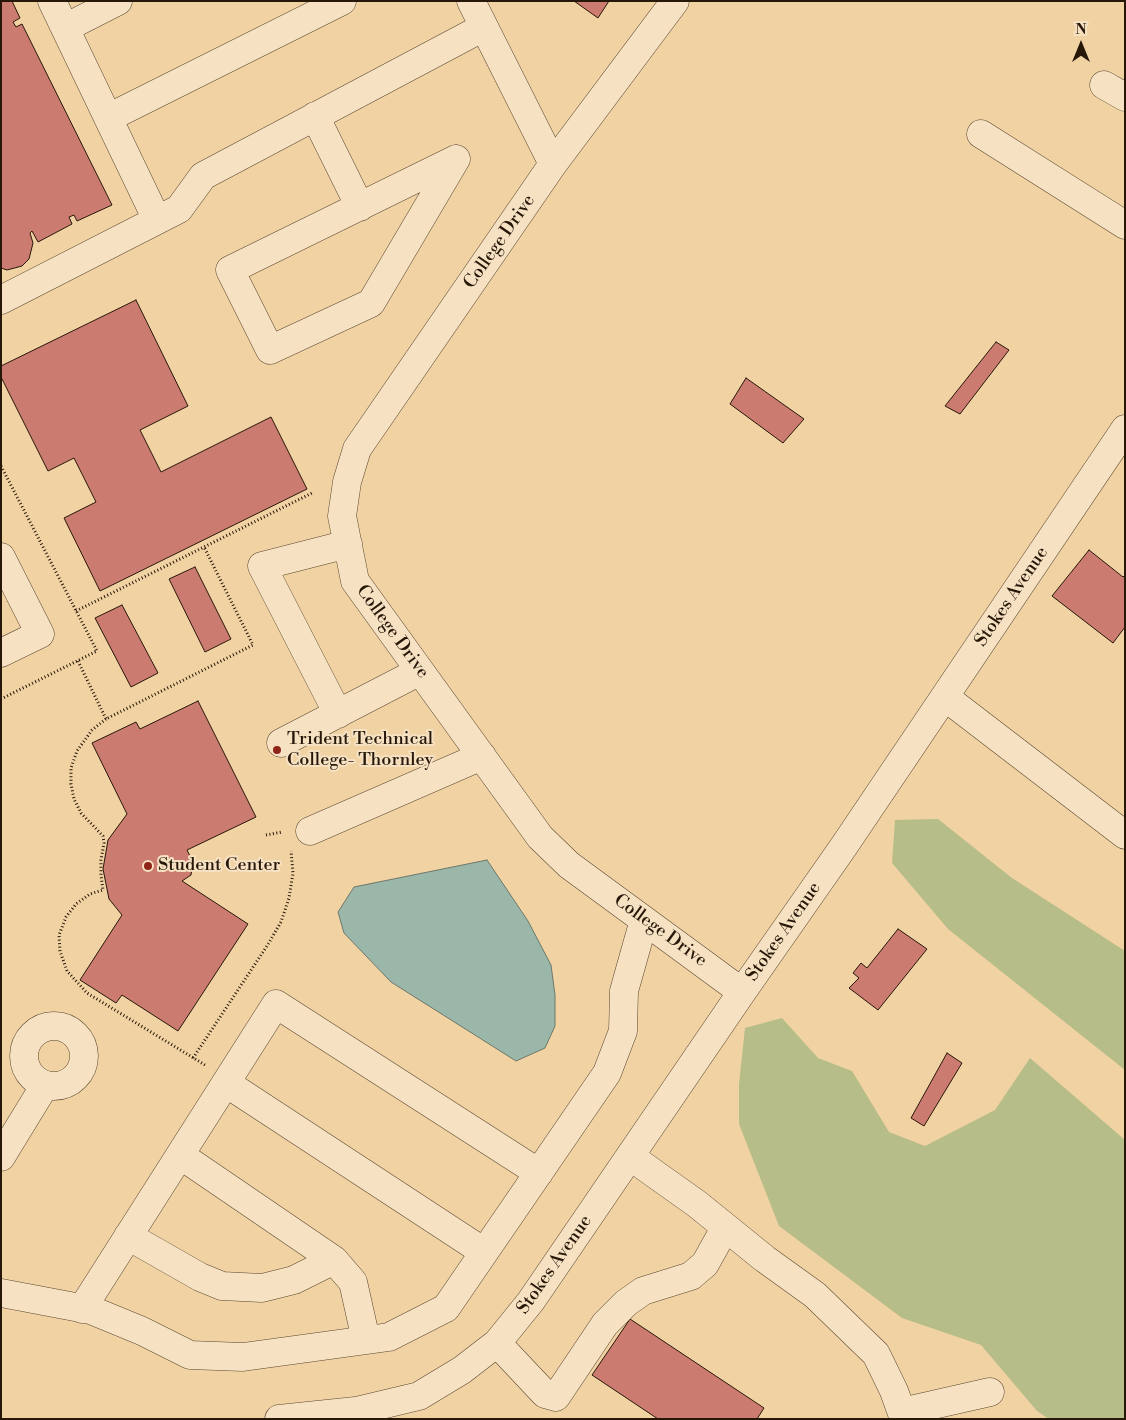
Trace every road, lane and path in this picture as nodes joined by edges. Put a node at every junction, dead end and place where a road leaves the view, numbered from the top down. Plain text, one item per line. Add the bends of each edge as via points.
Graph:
1 (52, 1) edge
2 (118, 1) edge
3 (342, 1) edge
4 (471, 1) edge
5 (675, 1) edge
6 (484, 27) junction
7 (65, 28) junction
8 (316, 116) junction
9 (108, 118) junction
10 (981, 134) dead end
11 (554, 164) junction
12 (360, 207) junction
13 (157, 220) junction
14 (1125, 225) edge
15 (1, 300) edge
16 (1125, 429) edge
17 (312, 493) dead end
18 (348, 544) junction
19 (204, 547) junction
20 (1, 557) edge
21 (76, 611) dead end
22 (1, 653) edge
23 (78, 661) dead end
24 (420, 671) junction
25 (945, 697) junction
26 (338, 714) junction
27 (106, 719) junction
28 (282, 743) dead end
29 (482, 756) junction
30 (266, 835) dead end
31 (1125, 835) edge
32 (296, 837) junction
33 (644, 920) junction
34 (742, 992) junction
35 (193, 1058) junction
36 (219, 1076) junction
37 (45, 1085) dead end
38 (180, 1155) junction
39 (631, 1156) junction
40 (1, 1157) edge
41 (539, 1172) junction
42 (725, 1228) junction
43 (128, 1236) junction
44 (484, 1252) junction
45 (334, 1260) junction
46 (1, 1293) edge
47 (82, 1309) junction
48 (366, 1340) junction
49 (497, 1342) junction
50 (990, 1392) dead end
51 (409, 1409) edge
52 (903, 1415) edge
53 (280, 1419) edge

1 - 7 street
2 - 7 street
3 - 9 street
4 - 6 street
5 - 11 street, College Drive
6 - 8 street
6 - 11 street
7 - 9 street
8 - 12 street
8 - 13 street via 203,176 179,209
9 - 13 street
10 - 14 street
11 - 18 street, College Drive via 357,449 347,482 342,516
12 - 12 street via 456,159 371,303 270,350 230,270
13 - 15 street
16 - 25 street, Stokes Avenue
17 - 19 path
18 - 24 street, College Drive via 355,581
18 - 26 street via 262,566
19 - 21 path
19 - 27 path via 253,645
20 - 22 street via 40,634
23 - 27 path
24 - 26 street
24 - 29 street, College Drive
25 - 31 street
25 - 34 street, Stokes Avenue
26 - 28 street
27 - 35 path via 92,730 77,751 70,784 81,813 103,836 103,890 76,904 66,917 58,935 60,951 68,972 87,993
29 - 32 street
29 - 33 street, College Drive via 540,837 569,865
30 - 32 path
32 - 35 path via 289,898 281,922
33 - 34 street, College Drive
33 - 41 street via 624,991 623,1030 607,1073
34 - 39 street, Stokes Avenue
35 - 36 path
36 - 38 street
36 - 41 street via 276,1004
36 - 44 street
37 - 40 street
38 - 43 street
38 - 45 street
39 - 42 street
39 - 49 street, Stokes Avenue via 532,1301
41 - 44 street
42 - 49 street via 704,1264 691,1276 643,1291 605,1324 556,1398 545,1394
42 - 52 street via 815,1295 876,1354
43 - 45 street via 200,1278 222,1286 262,1288 294,1280
43 - 47 street
44 - 48 street via 446,1308 389,1337
45 - 48 street via 353,1282
46 - 47 street
47 - 48 street via 142,1331 190,1355 243,1357
49 - 51 street, Stokes Avenue via 462,1370 419,1396
50 - 52 street
51 - 53 street, Stokes Avenue

